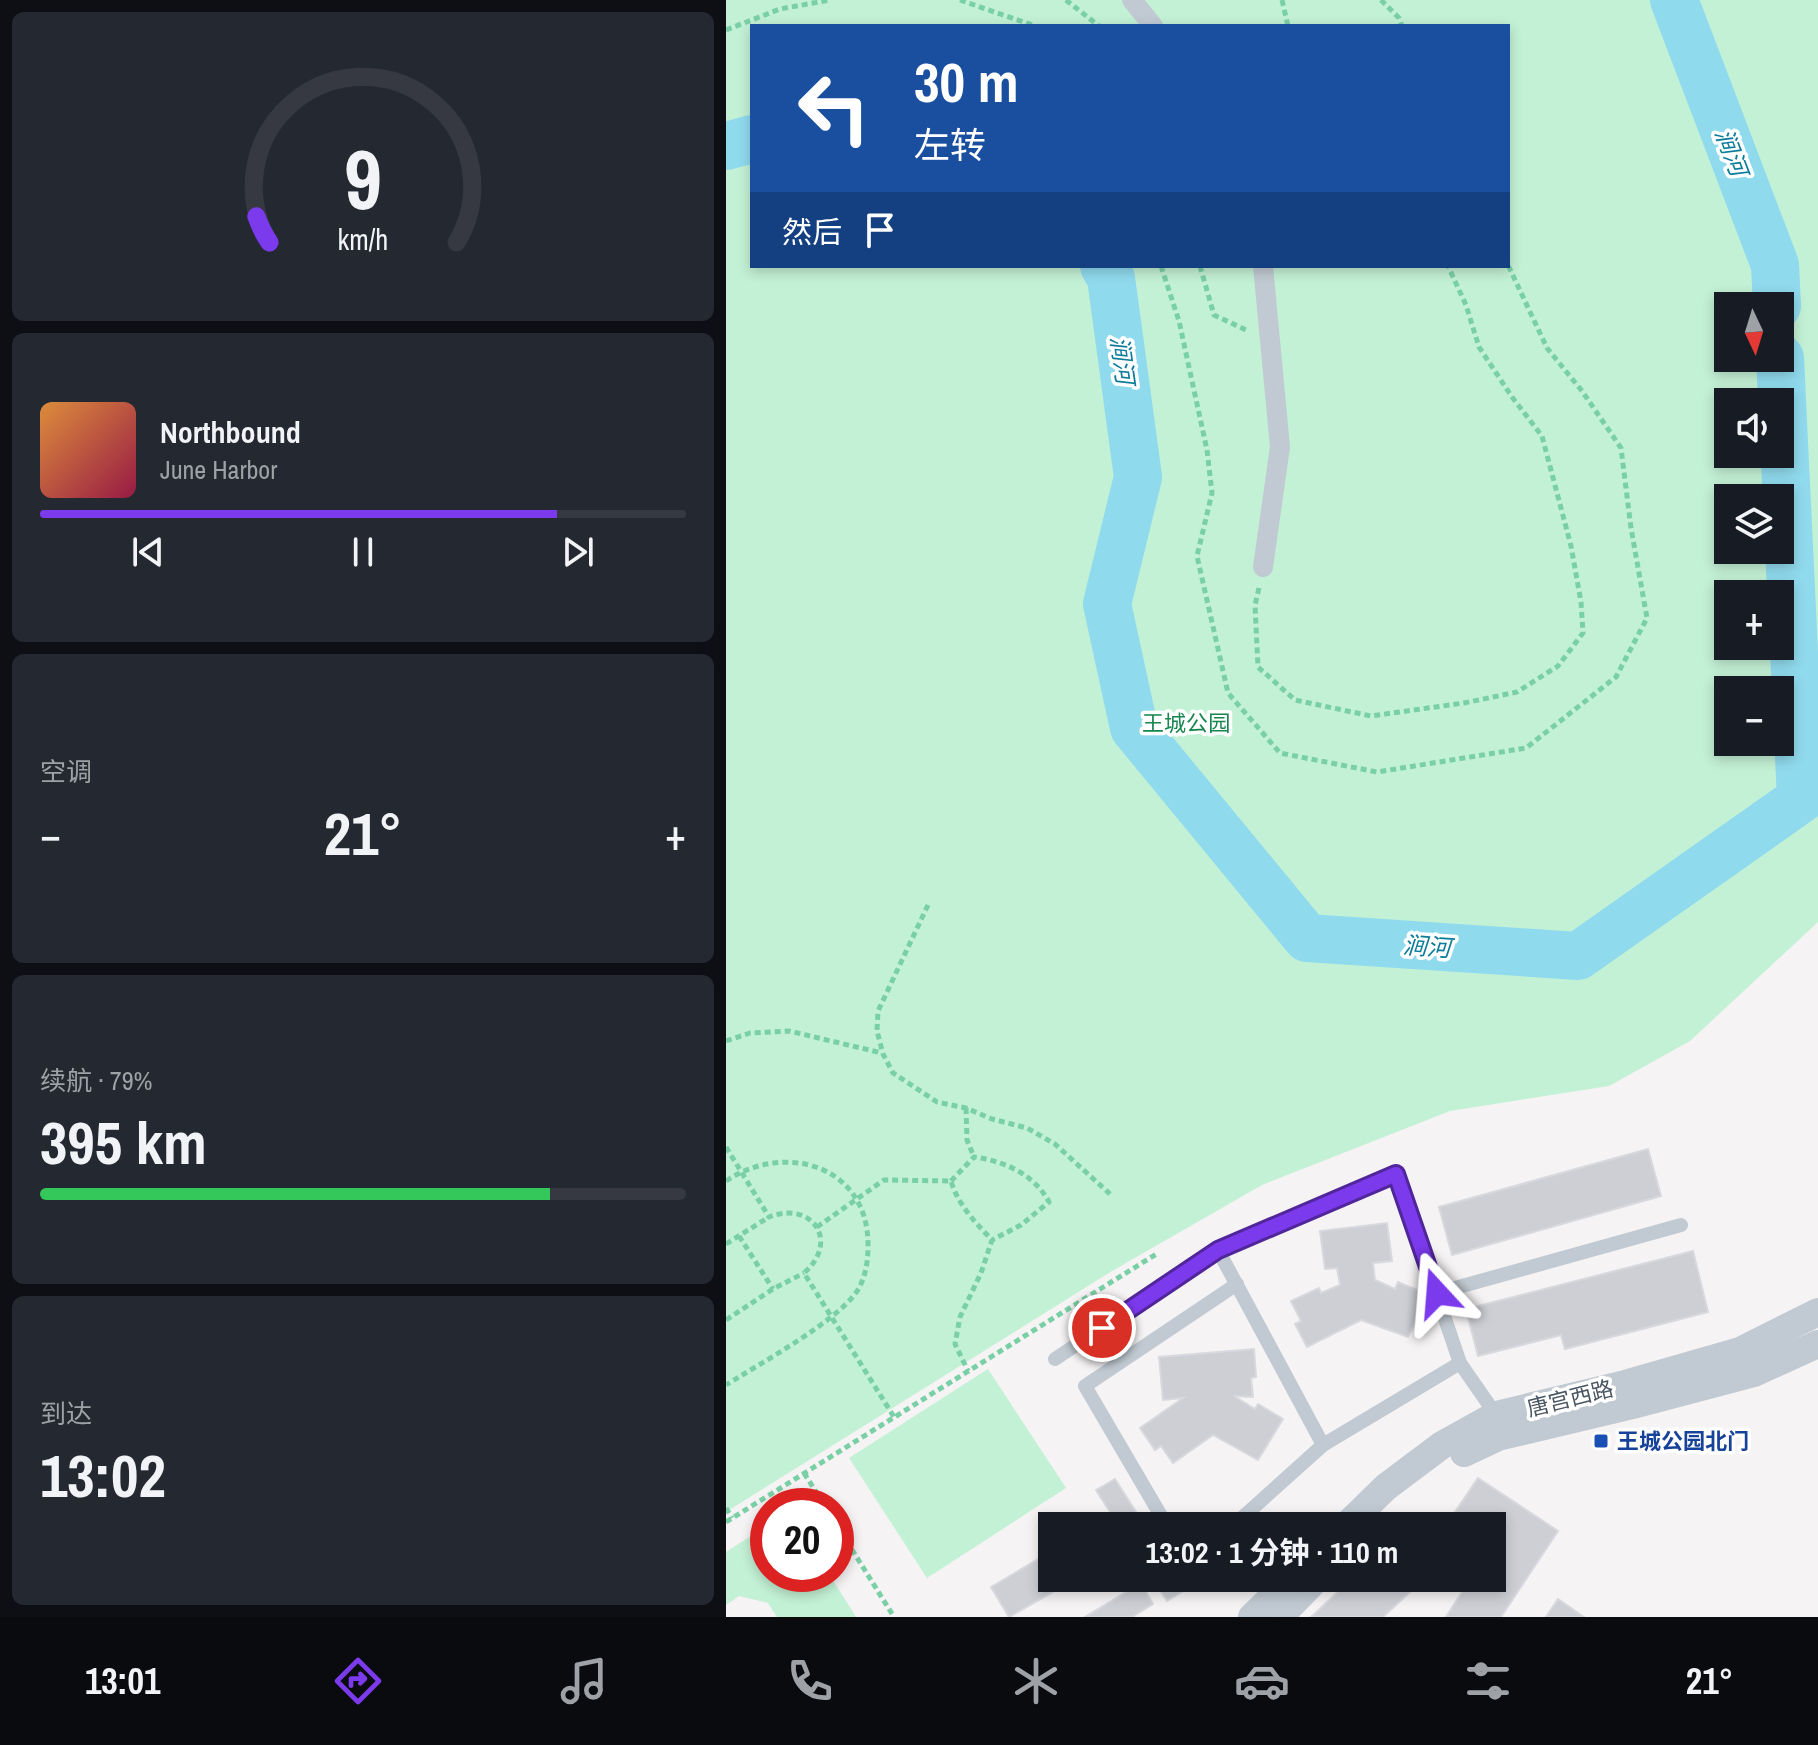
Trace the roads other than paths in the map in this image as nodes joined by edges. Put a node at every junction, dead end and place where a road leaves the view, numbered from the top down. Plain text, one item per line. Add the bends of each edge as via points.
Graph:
1 (1132, 0) edge
2 (1151, 24) edge
3 (1263, 268) edge
4 (1263, 567) road end
5 (1681, 1225) dead end
6 (1218, 1250) junction
7 (1237, 1284) junction
8 (1437, 1293) junction
9 (1818, 1312) edge
10 (1818, 1344) edge
11 (1055, 1359) dead end
12 (1460, 1363) junction
13 (1496, 1415) junction
14 (1323, 1445) junction
15 (1159, 1512) edge
16 (1249, 1512) edge
17 (1360, 1512) edge
18 (1383, 1512) edge
19 (1278, 1592) edge
20 (1303, 1592) edge
21 (1252, 1617) edge
22 (1278, 1617) edge

1 - 2 street
3 - 4 street via 1280,447
5 - 8 lane
6 - 7 lane
6 - 8 lane via 1396,1174
6 - 11 lane
7 - 14 lane
7 - 15 lane via 1085,1386
8 - 12 lane
9 - 13 street, 唐宫西路 via 1740,1351
10 - 18 street, 唐宫西路 via 1754,1373 1498,1437 1447,1460
12 - 13 lane
12 - 14 lane
13 - 17 street, 唐宫西路 via 1442,1445
14 - 16 lane
19 - 21 street
20 - 22 street

